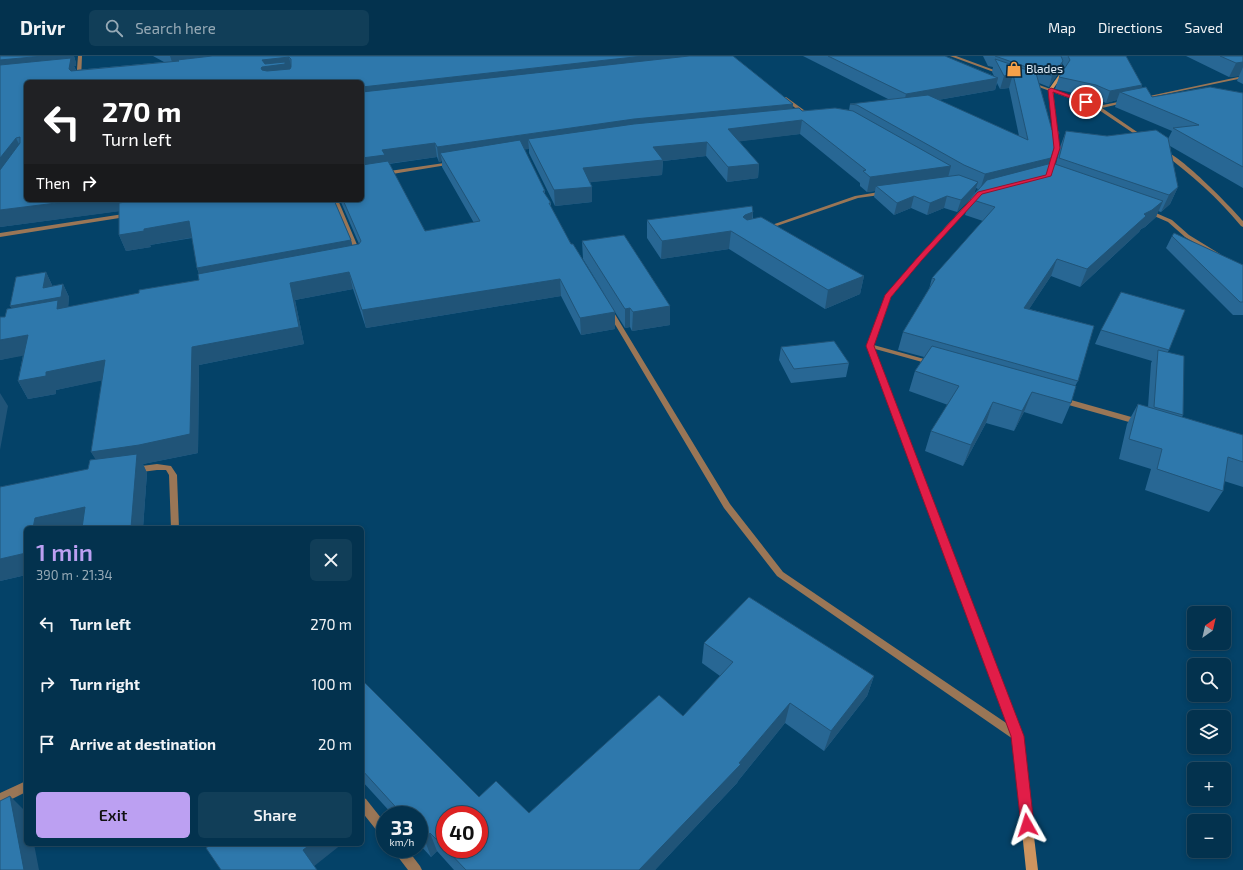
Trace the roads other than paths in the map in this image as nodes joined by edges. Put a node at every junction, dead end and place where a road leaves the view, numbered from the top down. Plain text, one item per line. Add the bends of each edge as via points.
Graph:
1 (80, 56) edge
2 (952, 56) edge
3 (1056, 56) edge
4 (79, 68) junction
5 (71, 69) edge
6 (1006, 75) edge
7 (1243, 77) edge
8 (87, 79) edge
9 (78, 80) edge
10 (82, 80) edge
11 (1021, 80) edge
12 (1192, 87) junction
13 (1051, 90) junction
14 (1199, 90) edge
15 (778, 93) edge
16 (1137, 99) edge
17 (1129, 100) edge
18 (1098, 107) junction
19 (804, 118) edge
20 (1149, 141) edge
21 (1155, 146) edge
22 (454, 162) edge
23 (364, 177) edge
24 (1049, 177) edge
25 (888, 193) edge
26 (980, 193) edge
27 (336, 202) edge
28 (1138, 207) edge
29 (137, 214) edge
30 (1243, 225) edge
31 (761, 230) edge
32 (0, 235) edge
33 (352, 259) edge
34 (1224, 259) edge
35 (605, 303) edge
36 (870, 346) junction
37 (943, 366) edge
38 (1056, 398) edge
39 (1146, 425) edge
40 (128, 471) edge
41 (175, 526) edge
42 (1018, 736) junction
43 (24, 787) edge
44 (0, 799) edge
45 (364, 806) edge
46 (376, 821) edge
47 (406, 858) edge
48 (416, 870) edge
49 (1032, 870) edge

1 - 4 street
2 - 6 street
3 - 13 street via 1063,72
4 - 5 street
4 - 9 street
7 - 12 street
8 - 10 street
11 - 13 street
12 - 14 street
12 - 16 street
13 - 18 street
13 - 24 street via 1057,148
15 - 19 street via 812,118
17 - 18 street
18 - 20 street
21 - 30 street via 1187,167 1228,206
22 - 23 street
25 - 31 street via 857,197
26 - 36 street via 888,297
27 - 33 street via 360,258
28 - 34 street via 1170,221 1187,236
29 - 32 street
35 - 42 street via 727,506 780,574
36 - 37 street
36 - 42 street
38 - 39 street
40 - 41 street via 168,468 173,474
42 - 49 street
43 - 44 street
45 - 46 street
47 - 48 street

